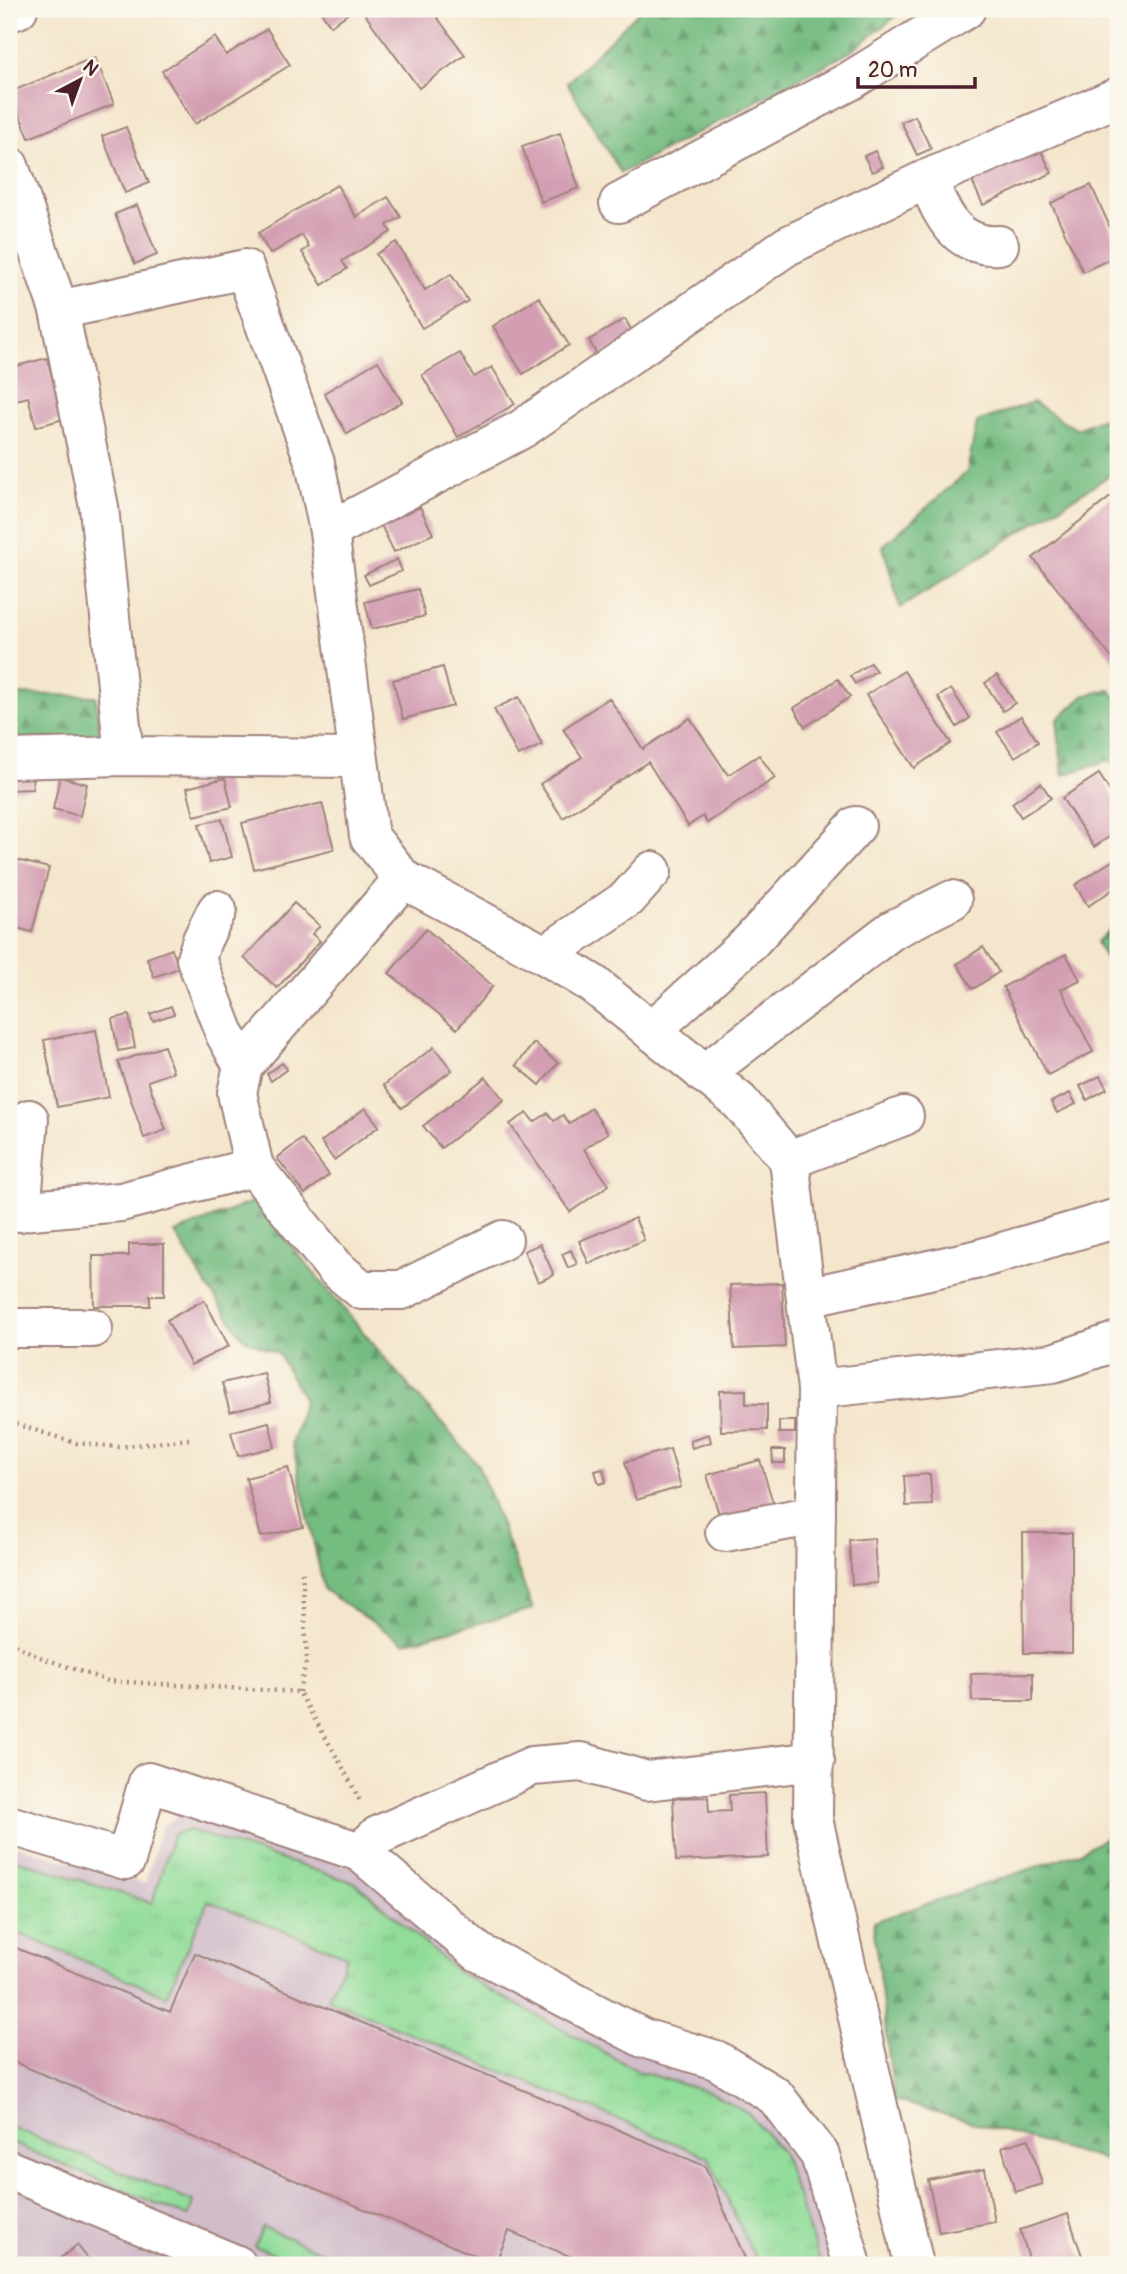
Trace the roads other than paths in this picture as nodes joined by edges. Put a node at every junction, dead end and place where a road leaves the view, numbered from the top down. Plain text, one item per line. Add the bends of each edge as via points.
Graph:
1 (18, 9) edge
2 (966, 9) edge
3 (9, 12) edge
4 (1118, 97) edge
5 (9, 166) edge
6 (927, 179) junction
7 (619, 203) dead end
8 (999, 246) dead end
9 (59, 310) junction
10 (329, 531) junction
11 (124, 756) junction
12 (358, 758) junction
13 (9, 759) edge
14 (856, 826) dead end
15 (652, 871) dead end
16 (403, 879) junction
17 (952, 900) dead end
18 (217, 910) dead end
19 (545, 955) junction
20 (651, 1031) junction
21 (243, 1066) junction
22 (704, 1074) junction
23 (904, 1116) dead end
24 (29, 1119) dead end
25 (789, 1160) junction
26 (254, 1167) junction
27 (15, 1212) edge
28 (1118, 1217) edge
29 (503, 1240) dead end
30 (807, 1297) junction
31 (9, 1328) edge
32 (93, 1328) dead end
33 (1118, 1341) edge
34 (817, 1389) junction
35 (816, 1515) junction
36 (725, 1532) dead end
37 (815, 1760) junction
38 (9, 1825) edge
39 (368, 1844) junction
40 (9, 2171) edge
41 (237, 2265) edge
42 (852, 2265) edge
43 (914, 2265) edge

1 - 3 street
2 - 7 street via 850,81
4 - 6 street
5 - 9 street
6 - 8 street via 941,211 960,236
6 - 10 street via 787,246 522,429
9 - 10 street via 245,269 315,463
9 - 11 street via 99,507
10 - 12 street
11 - 12 street
11 - 13 street
12 - 16 street via 369,836
14 - 20 street via 751,941
15 - 19 street via 627,900
16 - 19 street
16 - 21 street
17 - 22 street via 892,930
18 - 21 street via 196,959 225,1034
19 - 20 street via 593,984
20 - 22 street
21 - 26 street via 237,1093
22 - 25 street via 739,1101
23 - 25 street
24 - 27 street
25 - 30 street
26 - 27 street via 121,1202
26 - 29 street via 334,1267 362,1290 402,1290
28 - 30 street via 979,1259
30 - 34 street
31 - 32 street
33 - 34 street via 1053,1363
34 - 35 street
35 - 36 street
35 - 37 street
37 - 39 street via 647,1781 581,1762 532,1766
37 - 43 street via 813,1819
38 - 39 street via 126,1860 148,1782
39 - 42 street via 478,1952 643,2038 716,2060 775,2096 820,2155
40 - 41 street

